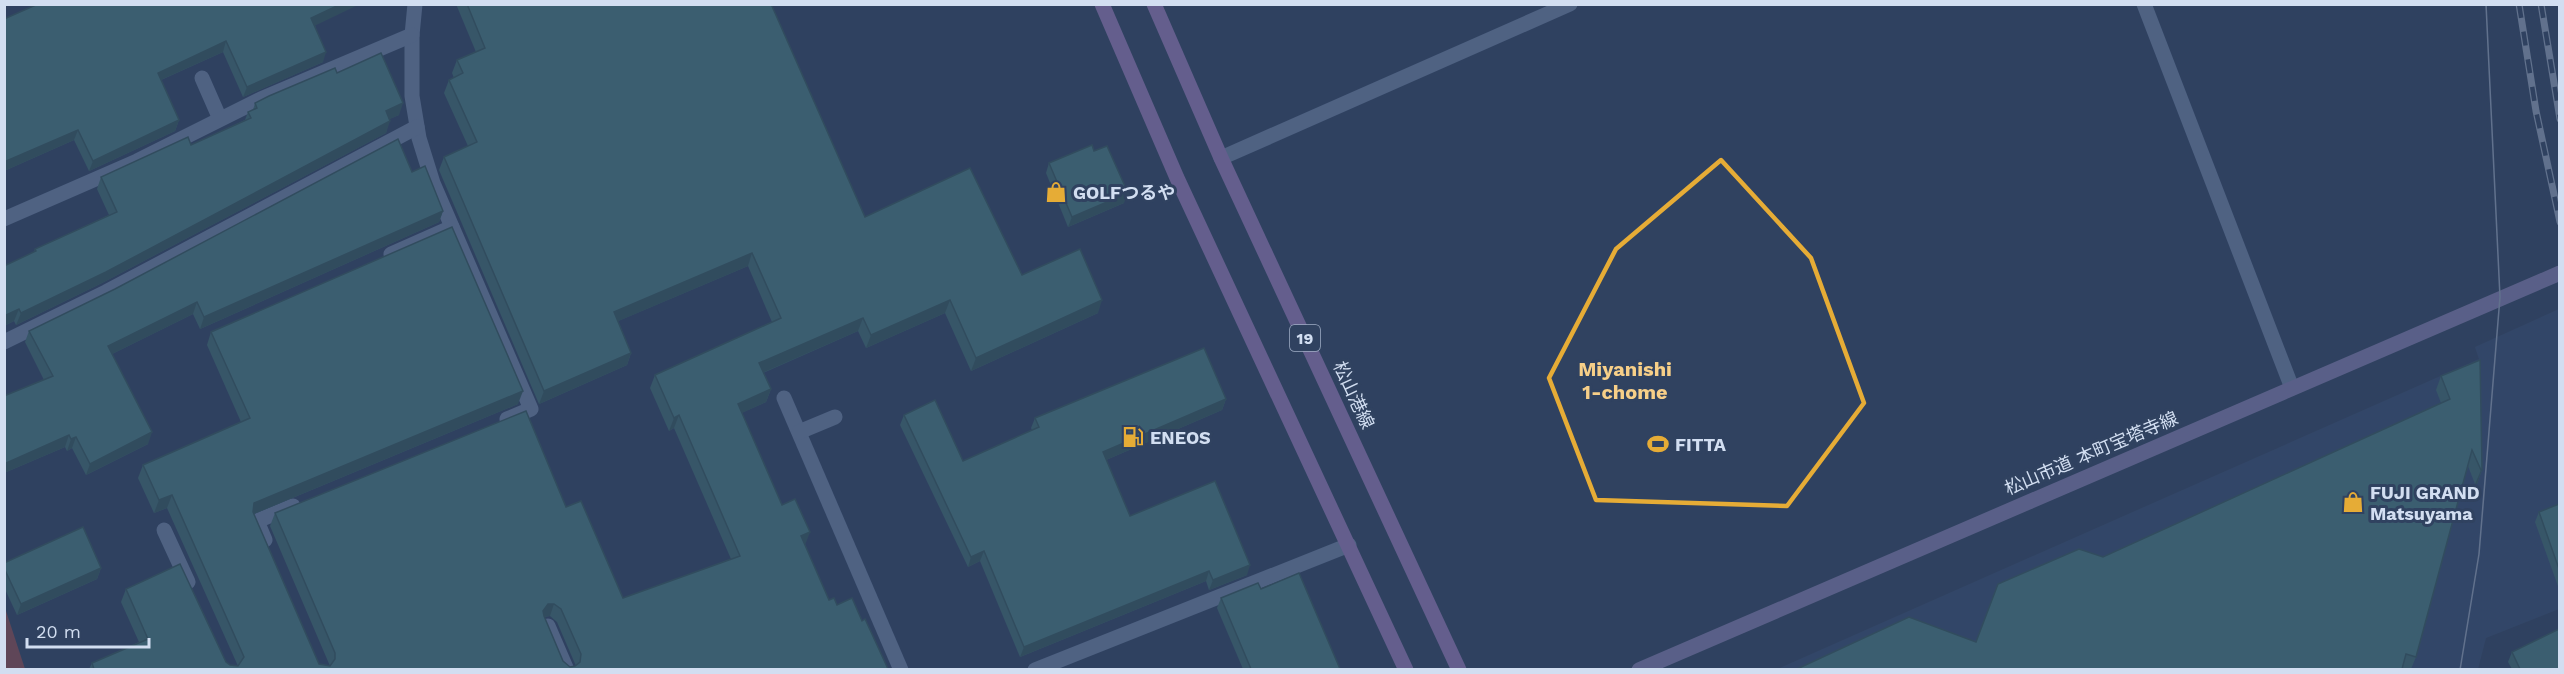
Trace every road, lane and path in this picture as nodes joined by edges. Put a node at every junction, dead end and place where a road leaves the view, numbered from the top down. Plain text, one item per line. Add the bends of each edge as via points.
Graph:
1 (415, 4) edge
2 (1102, 4) edge
3 (1155, 4) edge
4 (1570, 4) edge
5 (2144, 4) edge
6 (412, 35) junction
7 (202, 78) dead end
8 (220, 119) junction
9 (417, 127) junction
10 (1221, 158) junction
11 (4, 219) edge
12 (452, 226) junction
13 (377, 260) edge
14 (2559, 273) edge
15 (4, 342) edge
16 (2292, 388) junction
17 (784, 398) dead end
18 (835, 417) dead end
19 (498, 423) edge
20 (799, 432) junction
21 (311, 499) edge
22 (164, 530) dead end
23 (1349, 545) junction
24 (270, 553) edge
25 (194, 594) edge
26 (548, 626) edge
27 (567, 669) edge
28 (902, 669) edge
29 (1035, 669) edge
30 (1406, 669) edge
31 (1459, 669) edge
32 (1639, 669) edge

1 - 6 street
2 - 23 main road via 1177,178
3 - 10 main road, 松山港線 / 19
4 - 10 street
5 - 16 street
6 - 8 street
6 - 9 street via 412,96
7 - 8 street
8 - 11 street via 137,161
9 - 12 street via 433,183
9 - 15 street
10 - 31 main road, 松山港線 / 19
12 - 13 street
12 - 19 street via 531,409
14 - 16 street, 松山市道 本町宝塔寺線
16 - 32 street, 松山市道 本町宝塔寺線
17 - 20 street
18 - 20 street
20 - 28 street
21 - 24 street via 257,521
22 - 25 street
23 - 29 street
23 - 30 main road
26 - 27 street

